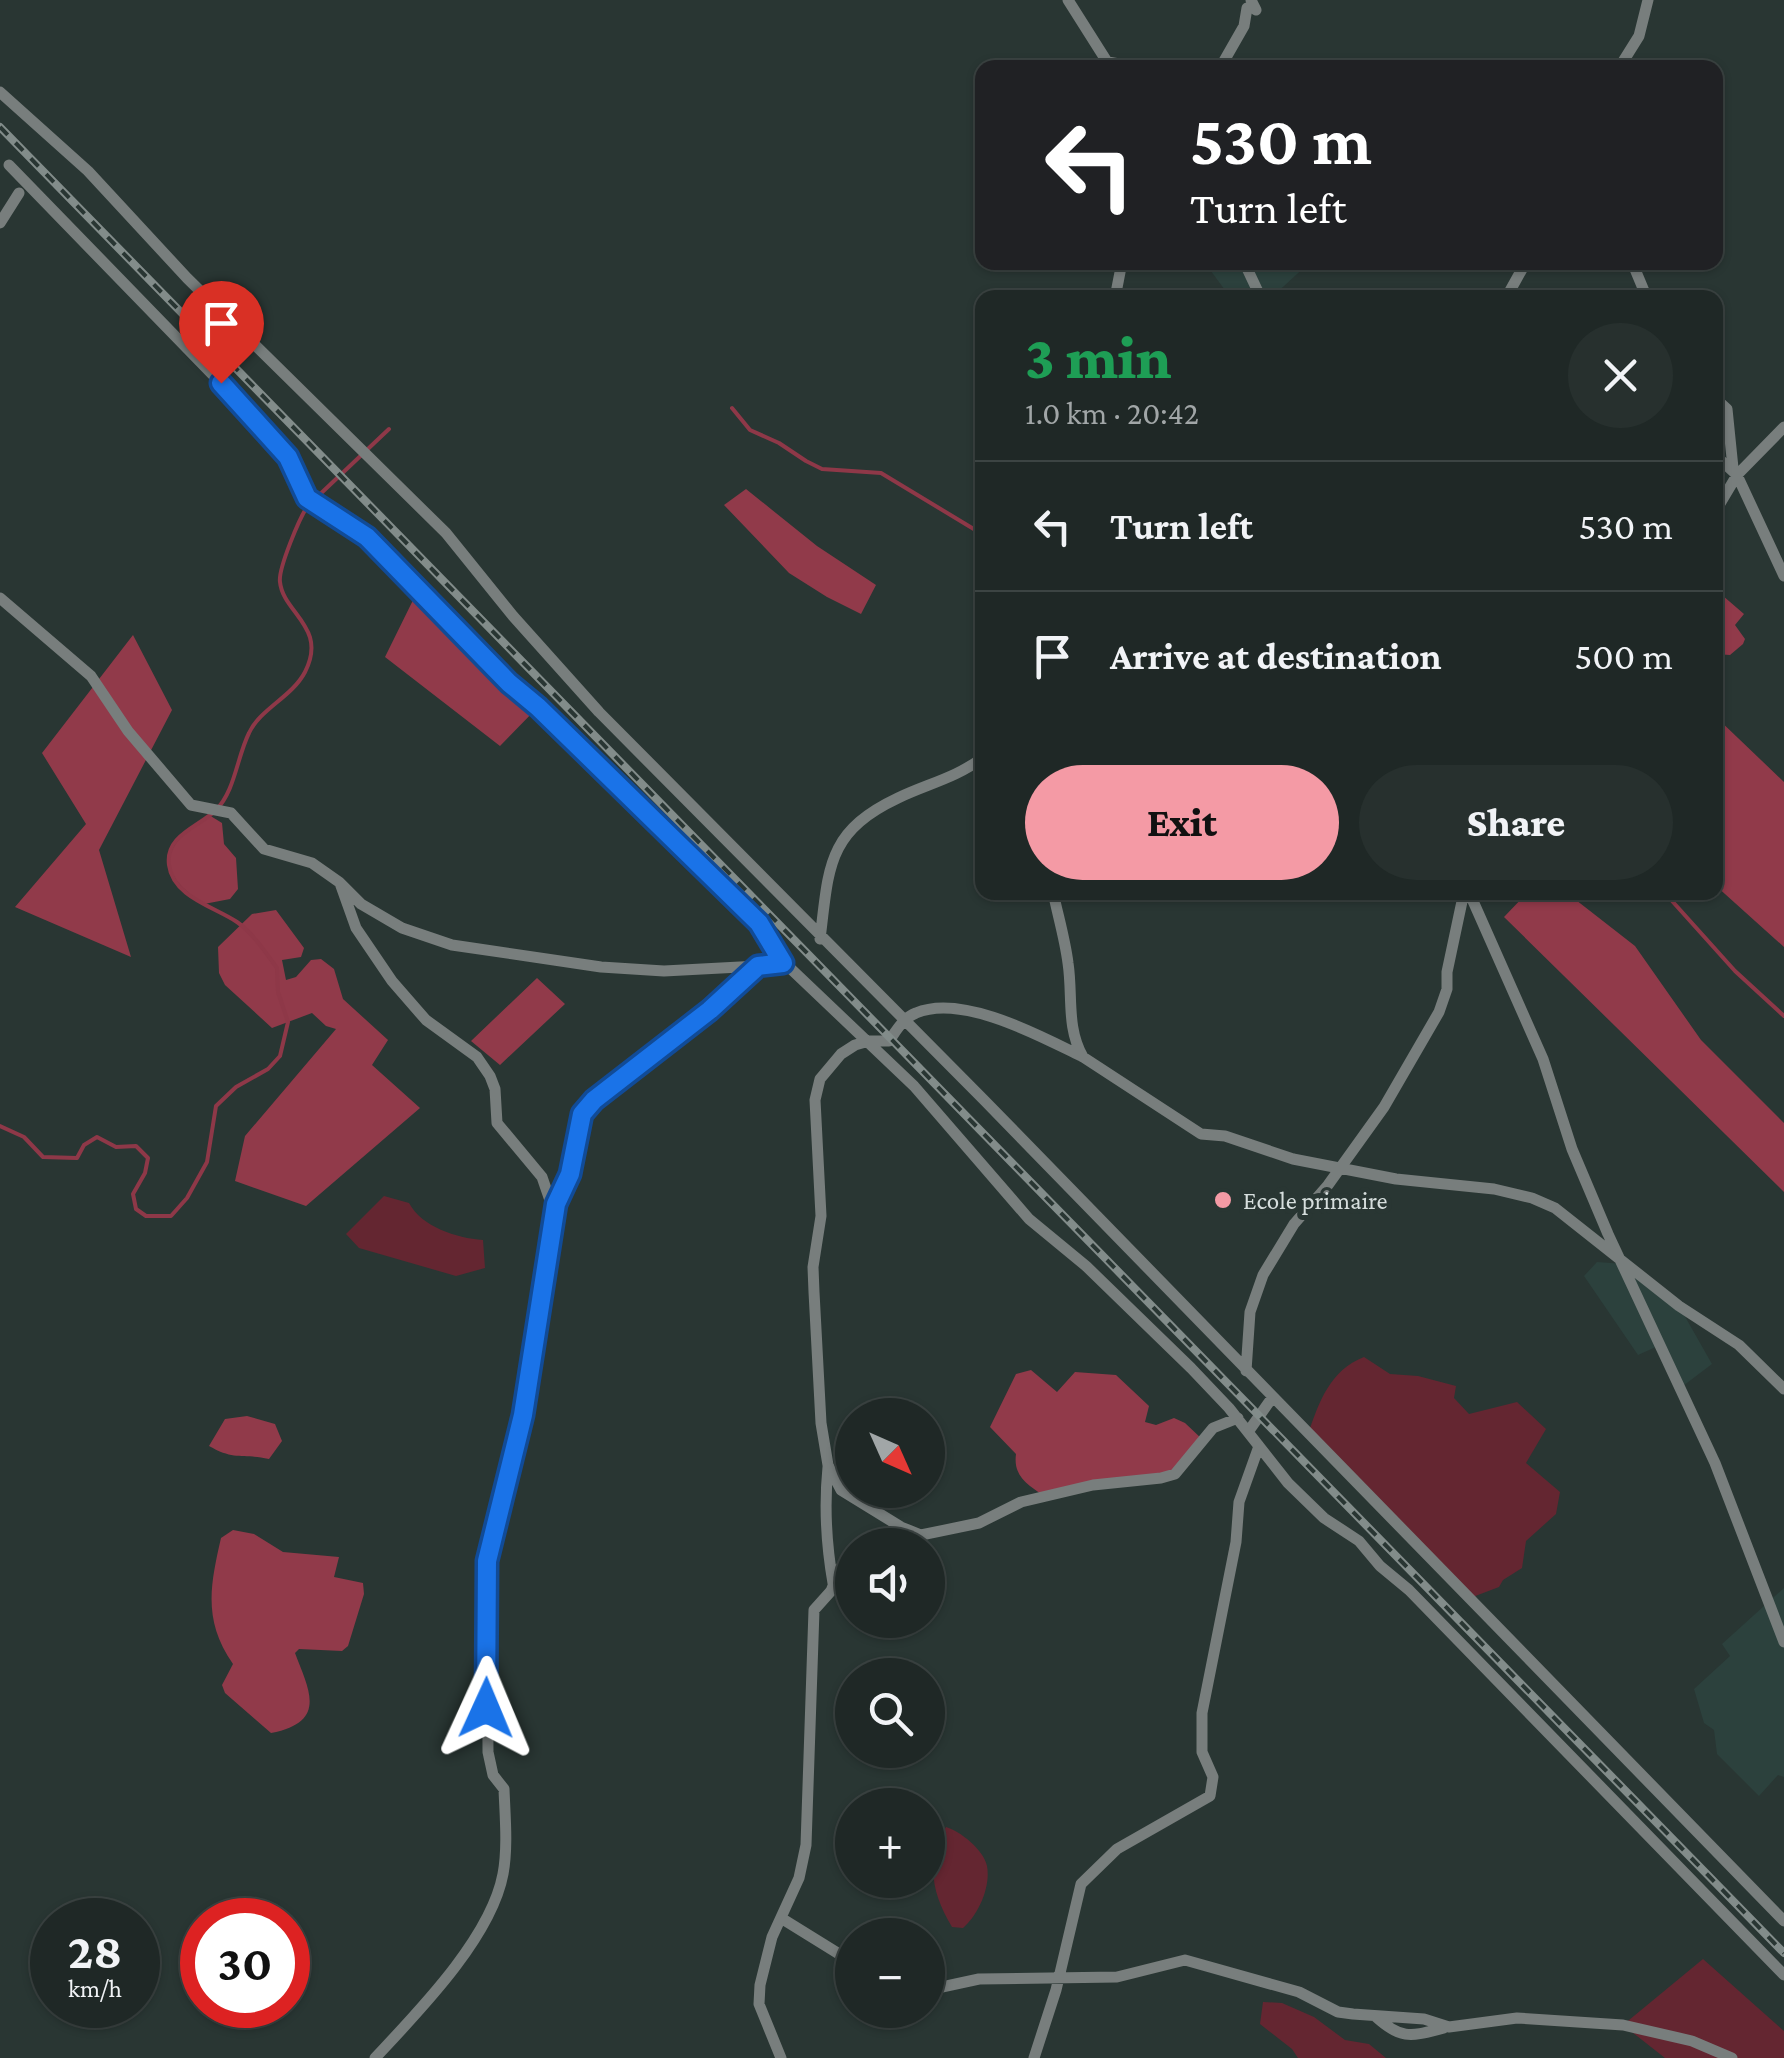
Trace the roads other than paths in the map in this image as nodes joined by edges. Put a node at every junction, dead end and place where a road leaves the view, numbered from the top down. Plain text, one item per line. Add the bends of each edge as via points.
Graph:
1 (1068, 0) edge
2 (1649, 1) edge
3 (1251, 6) edge
4 (1107, 60) edge
5 (1225, 60) edge
6 (1623, 60) edge
7 (0, 92) edge
8 (9, 165) dead end
9 (19, 193) dead end
10 (0, 223) edge
11 (1723, 406) edge
12 (1784, 427) edge
13 (1723, 462) edge
14 (1735, 472) junction
15 (1723, 496) edge
16 (1784, 576) edge
17 (0, 598) edge
18 (975, 762) edge
19 (340, 882) junction
20 (1054, 900) edge
21 (1464, 900) edge
22 (1470, 900) edge
23 (820, 938) junction
24 (783, 963) junction
25 (758, 966) junction
26 (904, 1020) junction
27 (869, 1041) junction
28 (1084, 1057) junction
29 (1338, 1167) junction
30 (554, 1214) junction
31 (1624, 1264) junction
32 (1246, 1371) junction
33 (1784, 1390) edge
34 (1272, 1398) junction
35 (1238, 1418) junction
36 (1248, 1432) junction
37 (1259, 1446) junction
38 (828, 1465) junction
39 (908, 1528) edge
40 (945, 1531) edge
41 (835, 1584) edge
42 (834, 1587) junction
43 (1784, 1642) edge
44 (782, 1918) junction
45 (1784, 1921) edge
46 (835, 1951) edge
47 (1784, 1975) edge
48 (1058, 1978) junction
49 (945, 1986) edge
50 (375, 2058) edge
51 (781, 2058) edge
52 (1034, 2058) edge
53 (1732, 2058) edge

1 - 4 street
2 - 6 street
3 - 5 street
7 - 23 street via 446,532 599,712
8 - 24 street via 244,407 288,457 307,498 367,537 759,923
9 - 10 street
11 - 14 street
12 - 14 street
13 - 14 street
14 - 15 street
14 - 16 street
17 - 19 street via 92,676 191,806 231,813 264,849 312,864
18 - 23 street via 898,798 847,832 828,873
19 - 25 street via 371,910 452,945 664,971
19 - 30 street via 356,928 392,981 490,1076 497,1122 542,1177
20 - 28 street via 1069,965 1075,1043
21 - 29 street via 1438,1012 1393,1093
22 - 31 street via 1543,1059 1572,1149
23 - 26 street
24 - 25 street
24 - 27 street
25 - 30 street via 586,1107
26 - 27 street via 888,1041
26 - 28 street via 928,1010 958,1009
26 - 32 street
27 - 35 street via 1029,1219 1086,1266
27 - 38 street via 834,1061 820,1079 815,1105 821,1216 813,1267
28 - 29 street via 1201,1134
29 - 31 street via 1532,1198 1555,1208
29 - 32 street via 1263,1275 1250,1312
30 - 50 street via 523,1415 487,1561 488,1752 492,1775 504,1789 503,1876 446,1980
31 - 33 street via 1739,1346
31 - 43 street via 1716,1463
32 - 34 street
34 - 36 street
34 - 45 street
35 - 36 street
35 - 40 street via 1213,1428 1175,1474 1044,1496 980,1524
36 - 37 street
37 - 47 street via 1288,1483 1409,1590
37 - 48 street via 1240,1502 1202,1714 1210,1796 1117,1849 1081,1884
38 - 39 street via 845,1494
38 - 42 street via 826,1547
41 - 42 street
42 - 44 street via 814,1610 806,1845
44 - 46 street
44 - 51 street via 760,1985 760,2004
48 - 49 street
48 - 52 street
48 - 53 street via 1117,1978 1185,1960 1300,1992 1338,2012 1448,2027 1517,2018 1624,2026

